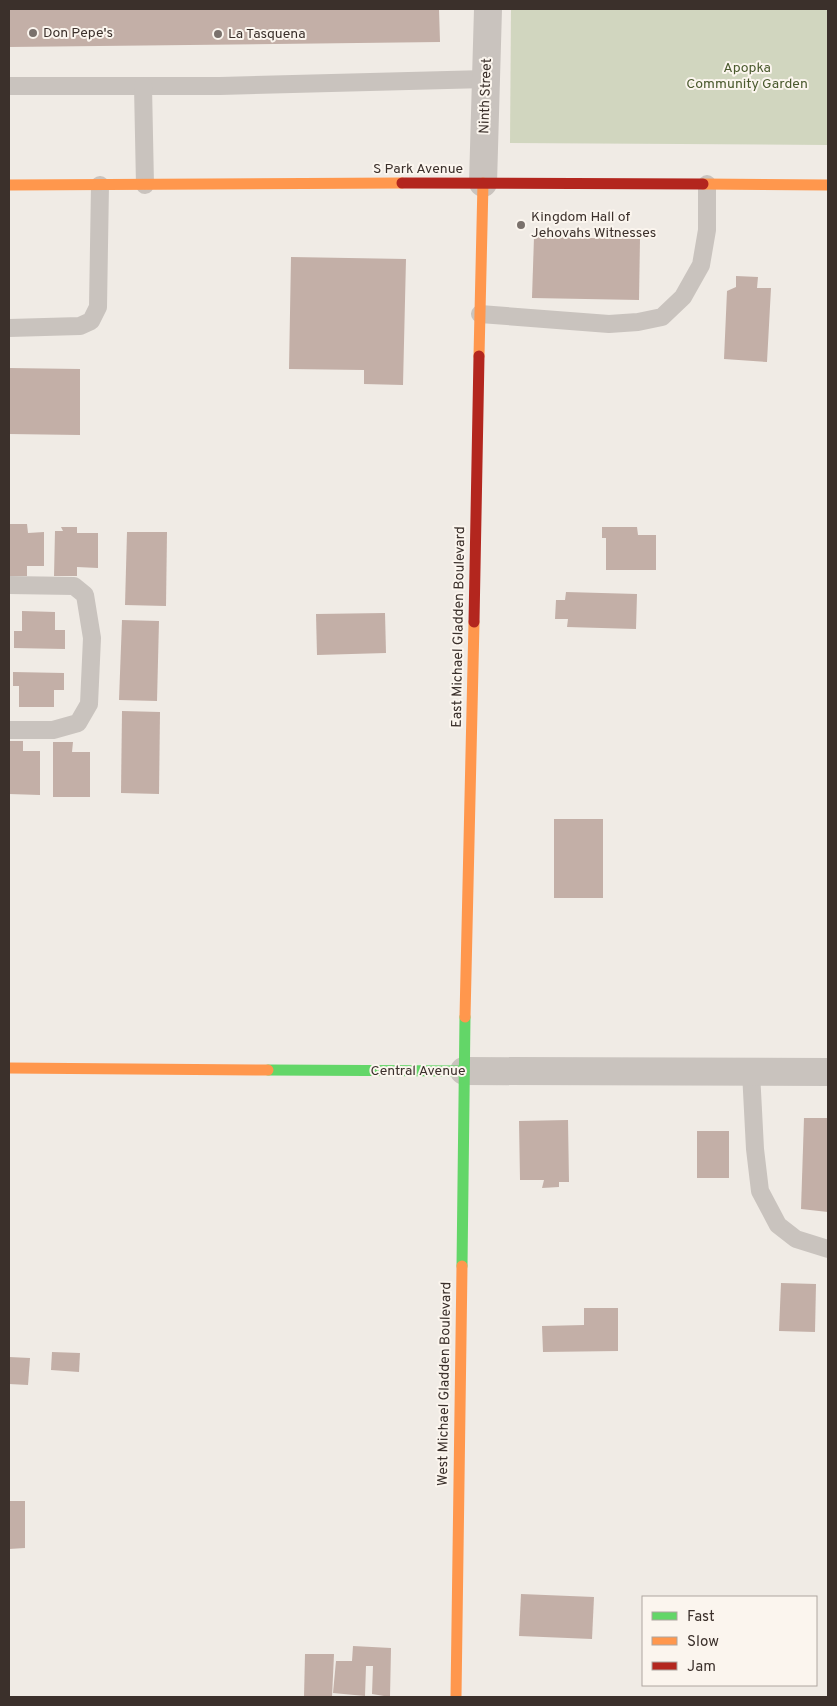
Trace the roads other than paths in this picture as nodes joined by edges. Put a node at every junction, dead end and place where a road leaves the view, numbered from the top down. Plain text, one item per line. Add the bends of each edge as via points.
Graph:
1 (488, 9) edge
2 (486, 79) junction
3 (9, 86) edge
4 (143, 86) junction
5 (483, 184) junction
6 (707, 184) junction
7 (100, 185) junction
8 (145, 185) junction
9 (828, 185) edge
10 (9, 186) edge
11 (480, 314) junction
12 (9, 328) edge
13 (9, 585) edge
14 (9, 730) edge
15 (9, 1068) edge
16 (464, 1071) junction
17 (751, 1072) junction
18 (828, 1072) edge
19 (828, 1249) edge
20 (456, 1697) edge

1 - 2 street, Ninth Street
2 - 4 lane
2 - 5 street, Ninth Street
3 - 4 lane
4 - 8 lane
5 - 6 main road, S Park Avenue
5 - 8 main road, S Park Avenue
5 - 11 main road, East Michael Gladden Boulevard
6 - 9 main road, S Park Avenue
6 - 11 lane via 701,265 683,297 662,317 609,324
7 - 8 main road, S Park Avenue
7 - 10 main road, S Park Avenue
7 - 12 lane via 98,307 92,321 80,326
11 - 16 main road, East Michael Gladden Boulevard
13 - 14 lane via 74,586 85,595 92,638 89,704 78,723 53,730
15 - 16 main road, Central Avenue
16 - 17 street, Central Avenue
16 - 20 main road, West Michael Gladden Boulevard
17 - 18 street, Central Avenue
17 - 19 lane via 760,1191 778,1225 796,1239

